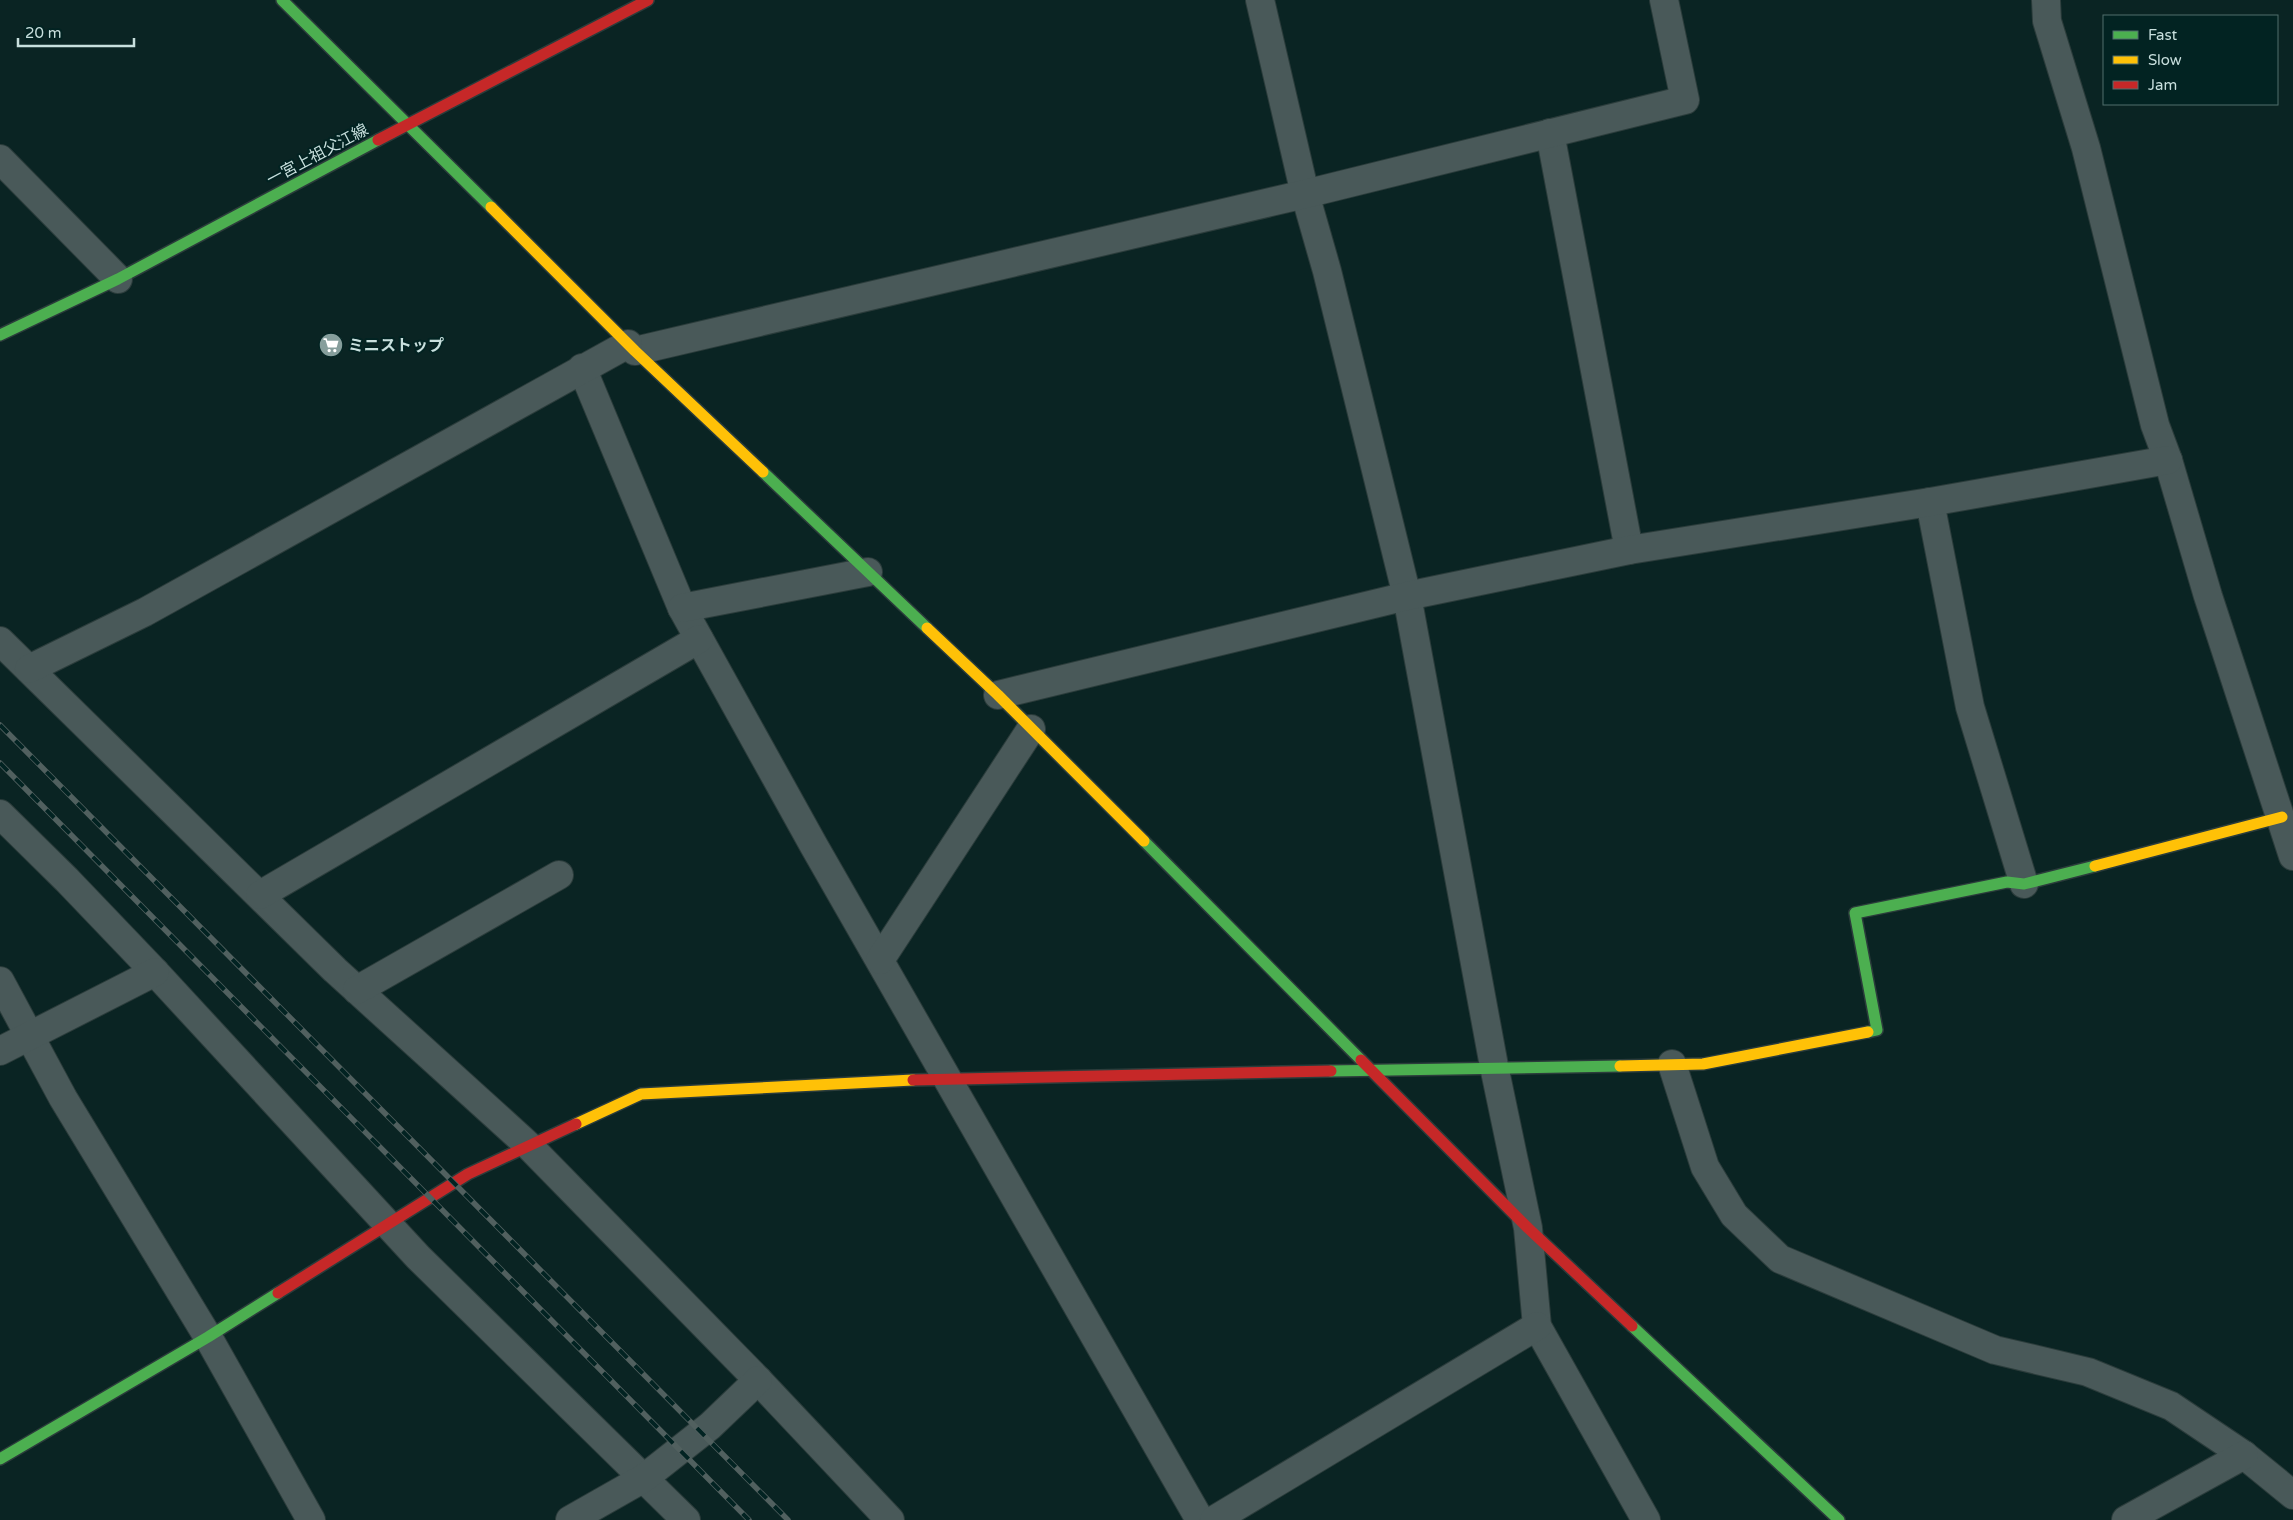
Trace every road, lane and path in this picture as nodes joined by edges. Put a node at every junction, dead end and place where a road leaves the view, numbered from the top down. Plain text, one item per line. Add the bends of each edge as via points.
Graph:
1 (282, 0) edge
2 (648, 0) edge
3 (1260, 0) edge
4 (1664, 0) edge
5 (2046, 0) edge
6 (409, 124) junction
7 (1550, 133) junction
8 (0, 159) edge
9 (1305, 194) junction
10 (118, 279) junction
11 (0, 335) edge
12 (632, 348) junction
13 (582, 368) junction
14 (2168, 460) junction
15 (1930, 502) junction
16 (1629, 550) junction
17 (868, 572) junction
18 (1407, 596) junction
19 (682, 608) junction
20 (699, 639) junction
21 (0, 640) edge
22 (29, 669) junction
23 (998, 694) junction
24 (1031, 729) junction
25 (0, 814) edge
26 (2282, 817) junction
27 (2293, 856) edge
28 (559, 875) dead end
29 (2024, 884) junction
30 (260, 895) junction
31 (880, 960) junction
32 (155, 972) junction
33 (0, 981) edge
34 (357, 990) junction
35 (29, 1035) junction
36 (0, 1051) edge
37 (1672, 1064) junction
38 (1494, 1066) junction
39 (1372, 1071) junction
40 (948, 1078) junction
41 (528, 1145) junction
42 (389, 1225) junction
43 (1528, 1228) junction
44 (1538, 1326) junction
45 (208, 1337) junction
46 (758, 1380) junction
47 (2244, 1455) junction
48 (0, 1459) edge
49 (644, 1478) junction
50 (2293, 1495) edge
51 (312, 1520) edge
52 (570, 1520) edge
53 (686, 1520) edge
54 (890, 1520) edge
55 (1200, 1520) edge
56 (1214, 1520) edge
57 (1646, 1520) edge
58 (1839, 1520) edge
59 (2126, 1520) edge

1 - 6 street
2 - 6 street, 一宮上祖父江線
3 - 9 street
4 - 7 street via 1685,100
5 - 14 street via 2047,21 2086,148 2156,425
6 - 10 street, 一宮上祖父江線
6 - 12 street
7 - 9 street
7 - 16 street
8 - 10 street
9 - 12 street
9 - 18 street
10 - 11 street, 一宮上祖父江線
12 - 13 street
12 - 17 street
13 - 19 street
13 - 22 street via 145,612
14 - 15 street
14 - 26 street via 2208,596
15 - 16 street
15 - 29 street via 1970,707
16 - 18 street
17 - 19 street
17 - 23 street
18 - 23 street
18 - 38 street
19 - 20 street
20 - 30 street
20 - 31 street
21 - 22 street
22 - 30 street
23 - 24 street
24 - 31 street
24 - 39 street
25 - 32 street
26 - 27 street
26 - 29 street
28 - 34 street
29 - 37 street via 2007,882 1855,913 1876,1030 1703,1064
30 - 34 street
31 - 40 street
32 - 35 street
32 - 42 street
33 - 35 street
34 - 41 street
35 - 36 street
35 - 45 street via 63,1098
37 - 38 street
37 - 47 street via 1706,1167 1734,1215 1780,1259 1995,1350 2088,1372 2171,1406
38 - 39 street
38 - 43 street
39 - 40 street
39 - 43 street
40 - 41 street via 642,1094
40 - 55 street
41 - 42 street via 468,1174
41 - 46 street
42 - 45 street
42 - 49 street via 418,1258
43 - 44 street
43 - 58 street
44 - 56 street
44 - 57 street
45 - 48 street
45 - 51 street
46 - 49 street via 710,1426
46 - 54 street
47 - 50 street
47 - 59 street
49 - 52 street
49 - 53 street

